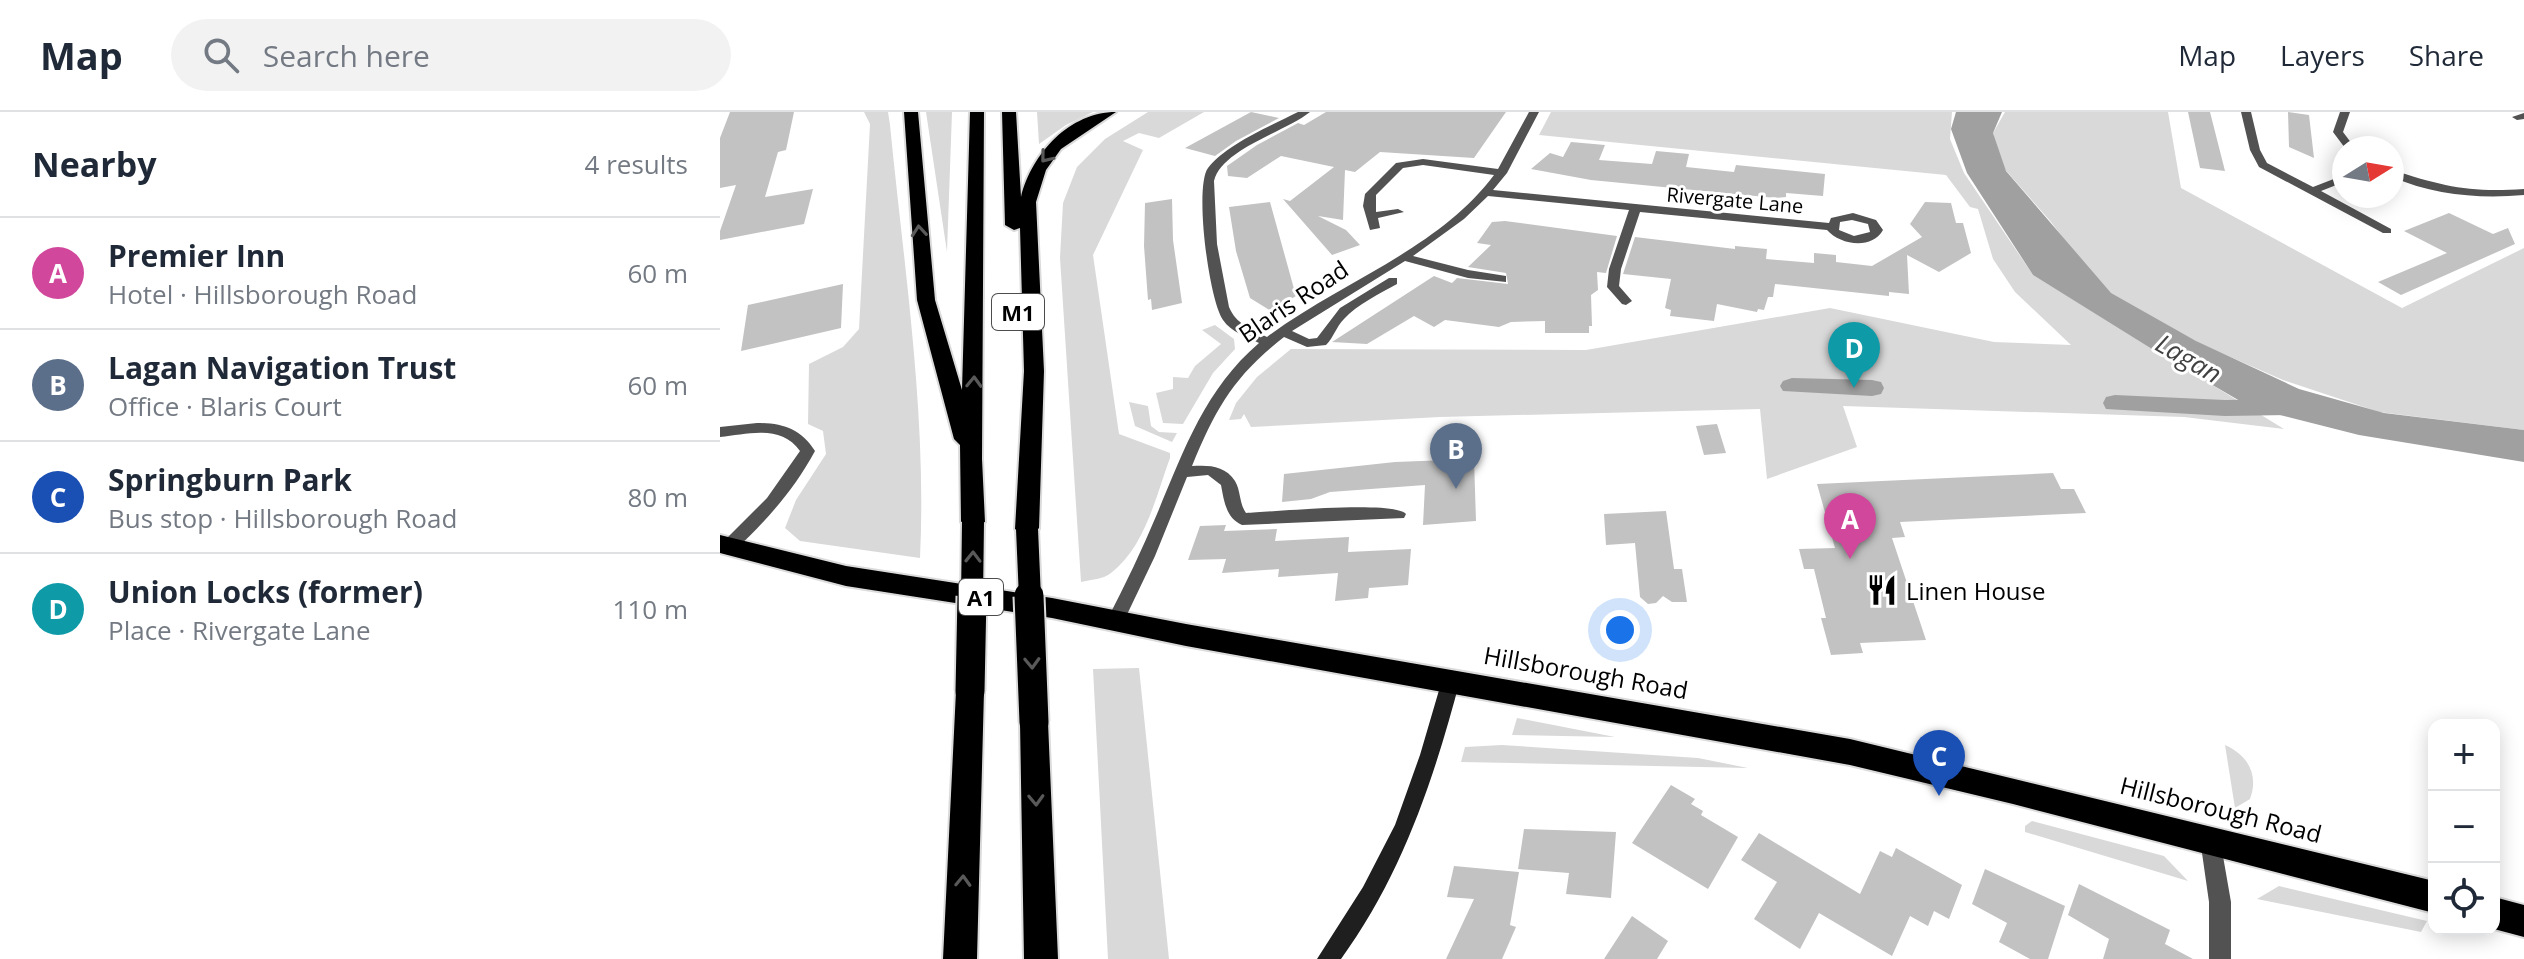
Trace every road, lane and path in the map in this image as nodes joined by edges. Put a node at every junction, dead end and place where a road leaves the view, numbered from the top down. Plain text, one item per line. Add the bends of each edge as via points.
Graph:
1 (899, 112) edge
2 (911, 112) edge
3 (977, 112) edge
4 (1009, 112) edge
5 (1109, 112) edge
6 (1305, 112) edge
7 (1534, 112) edge
8 (2246, 112) edge
9 (2345, 112) edge
10 (2341, 136) edge
11 (913, 162) junction
12 (1502, 173) junction
13 (2404, 177) edge
14 (2332, 183) edge
15 (2310, 192) junction
16 (2524, 192) edge
17 (1486, 193) junction
18 (1635, 209) junction
19 (1398, 212) dead end
20 (1831, 227) dead end
21 (2387, 231) dead end
22 (1403, 257) junction
23 (1502, 279) dead end
24 (1393, 281) dead end
25 (1626, 301) dead end
26 (1284, 332) junction
27 (1269, 343) junction
28 (720, 432) edge
29 (971, 459) junction
30 (1180, 472) junction
31 (1398, 514) dead end
32 (1027, 520) junction
33 (724, 545) edge
34 (1116, 620) junction
35 (1451, 680) junction
36 (2210, 839) junction
37 (2428, 895) edge
38 (2500, 915) edge
39 (2524, 921) edge
40 (960, 959) edge
41 (1041, 959) edge
42 (1328, 959) edge
43 (2220, 959) edge

1 - 11 highway
2 - 11 highway
29 -> 3 highway, M1
4 - 32 highway, M1
5 -> 32 highway via 1049,151 1032,179 1028,202 1034,371
6 - 27 street via 1217,165 1206,185 1225,311 1235,324
7 - 12 street, Blaris Road
8 - 15 street via 2263,165
9 - 10 street
29 -> 11 highway via 926,300
12 - 17 street, Blaris Road
12 - 19 street via 1410,161 1371,194 1373,222
13 - 16 street via 2475,194
14 - 15 street
15 - 21 street
17 - 18 street, Rivergate Lane
17 - 22 street, Blaris Road
18 - 20 street, Rivergate Lane
18 - 25 street, Rivergate Lane via 1613,287
22 - 23 street
22 - 26 street, Blaris Road
24 - 26 street via 1336,317 1321,342 1307,343
26 - 27 street, Blaris Road
27 - 30 street, Blaris Road via 1233,375 1214,402
28 - 33 street via 790,431 808,451 779,495
40 -> 29 highway, M1, bridge via 970,691
30 - 31 street via 1211,470 1228,483 1233,507 1242,519
30 - 34 street, Blaris Road via 1138,581
32 -> 41 highway, M1, bridge
33 - 34 highway, Hillsborough Road / A1 via 846,576
34 - 35 highway, Hillsborough Road / A1
35 - 36 highway, Hillsborough Road / A1 via 1850,752
35 - 42 street via 1433,755 1385,872
36 - 37 highway, Hillsborough Road / A1
36 - 43 street via 2220,902
38 - 39 highway

